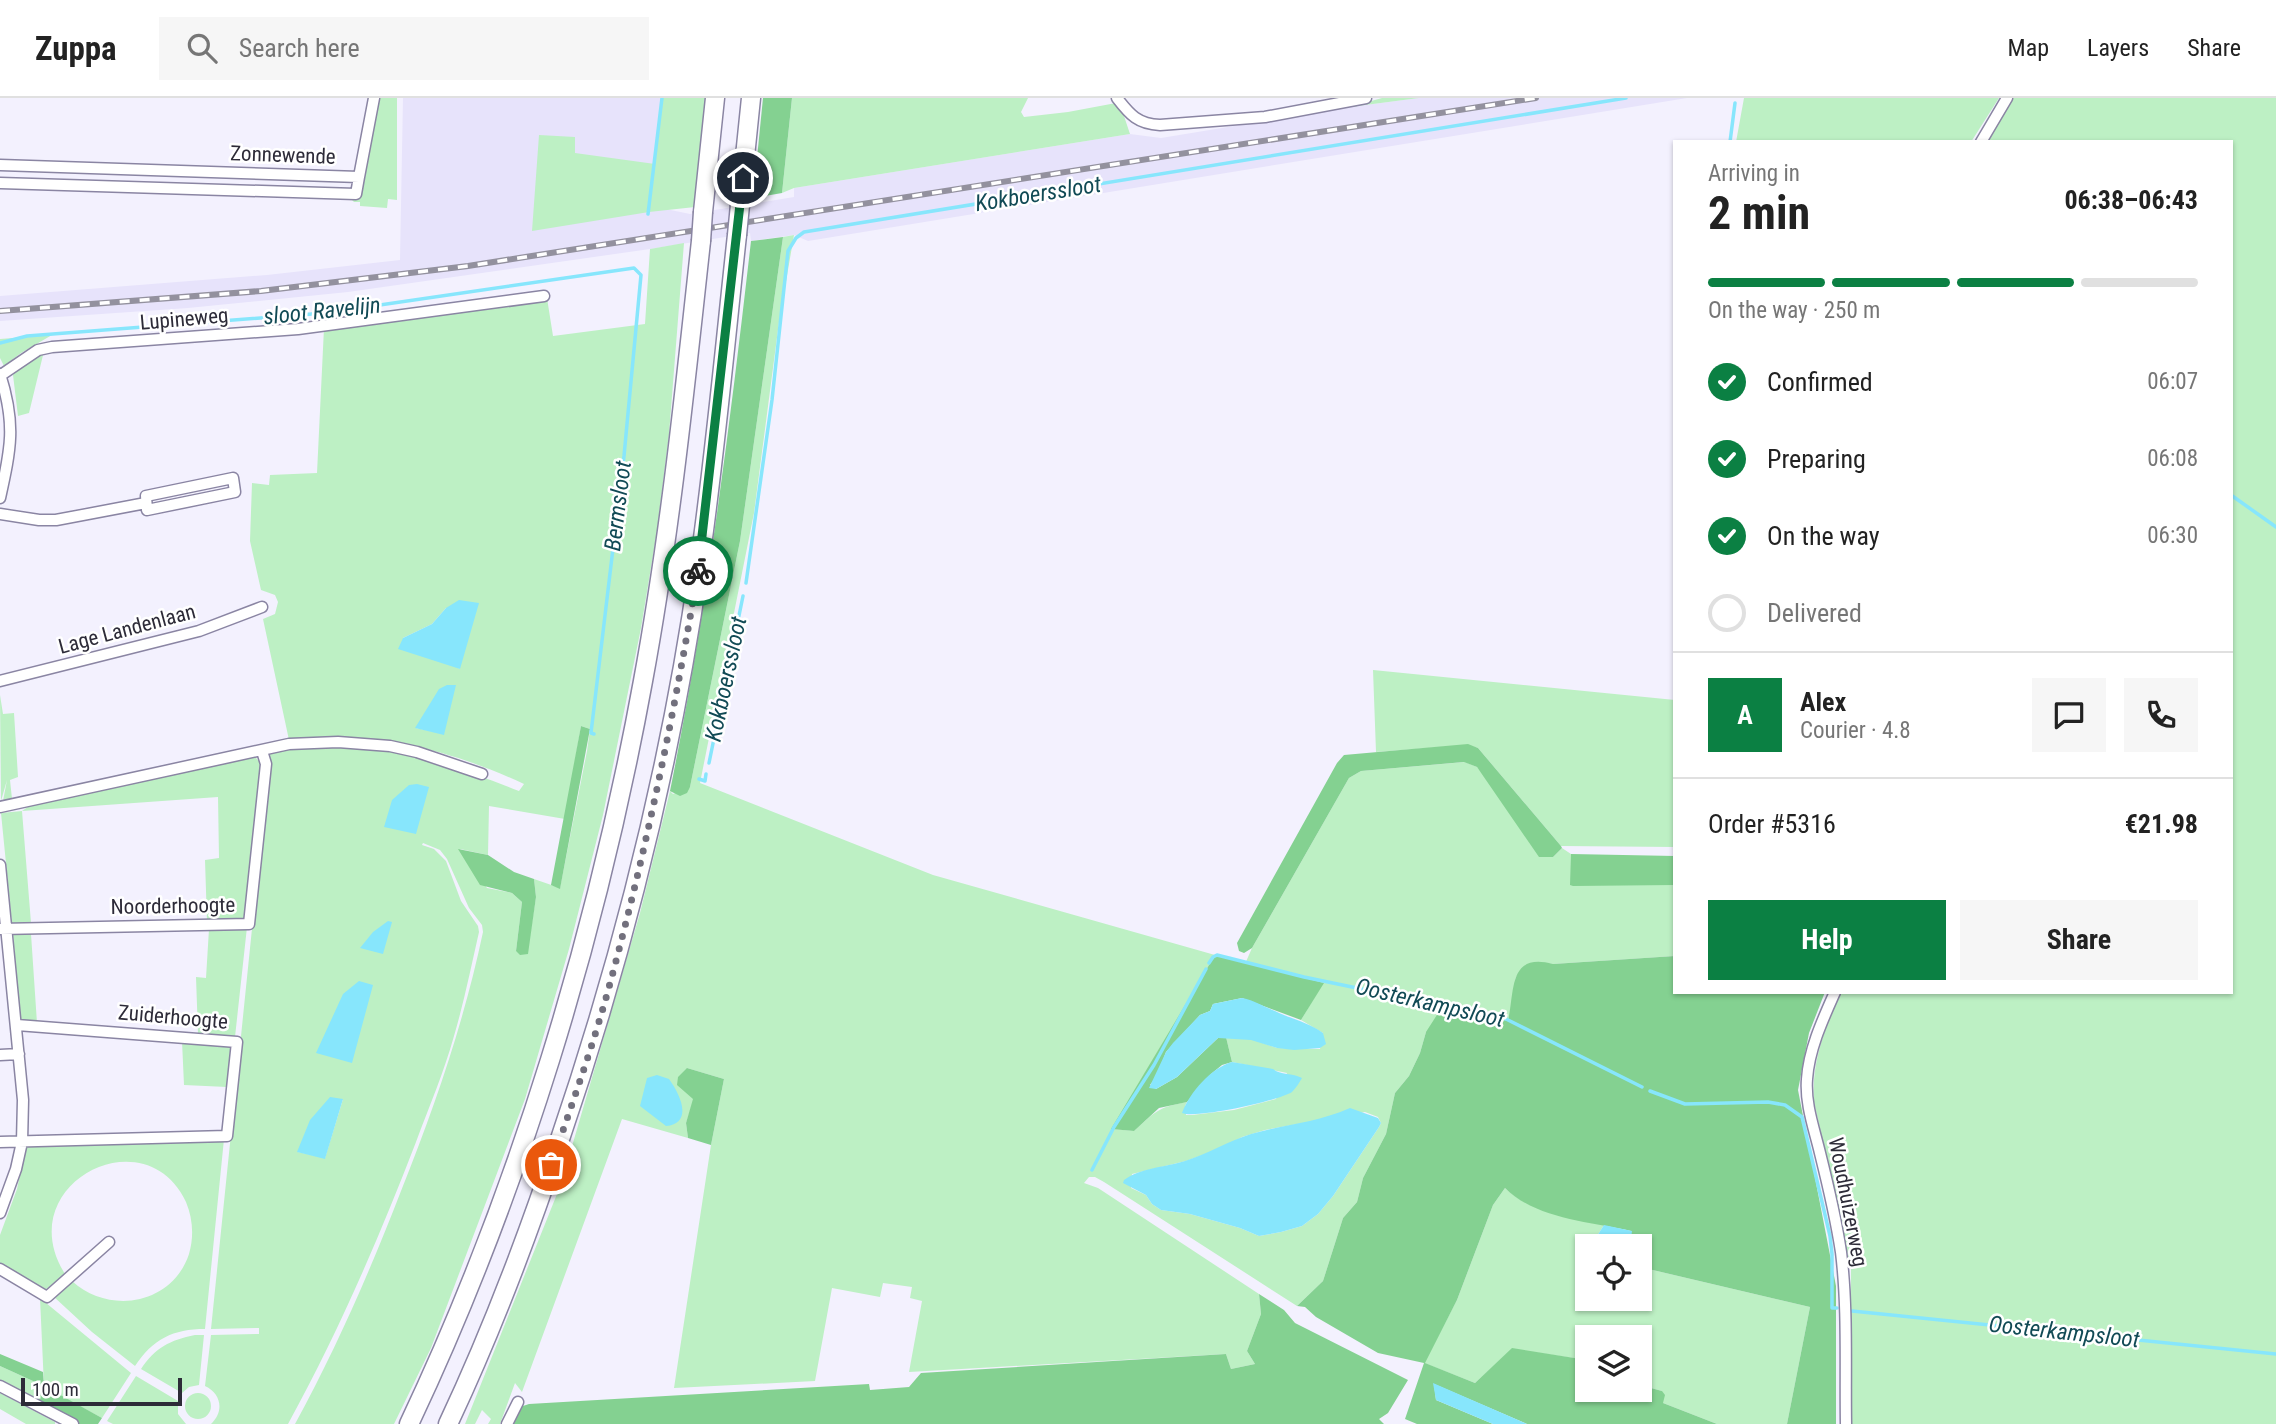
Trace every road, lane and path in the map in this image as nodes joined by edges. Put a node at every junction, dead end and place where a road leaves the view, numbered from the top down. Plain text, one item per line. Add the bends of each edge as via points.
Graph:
1 (374, 98) edge
2 (715, 98) edge
3 (751, 98) edge
4 (1117, 98) edge
5 (1366, 98) edge
6 (2007, 98) edge
7 (1981, 140) edge
8 (0, 165) edge
9 (359, 177) junction
10 (0, 183) edge
11 (544, 296) dead end
12 (0, 375) edge
13 (0, 498) edge
14 (146, 503) junction
15 (0, 514) edge
16 (262, 607) dead end
17 (0, 681) edge
18 (262, 751) junction
19 (482, 774) dead end
20 (0, 807) edge
21 (0, 865) edge
22 (4, 929) edge
23 (1834, 994) edge
24 (17, 1025) junction
25 (19, 1054) junction
26 (0, 1055) edge
27 (0, 1142) edge
28 (22, 1142) junction
29 (0, 1213) edge
30 (109, 1242) dead end
31 (0, 1269) edge
32 (0, 1386) edge
33 (517, 1402) dead end
34 (73, 1424) edge
35 (409, 1424) edge
36 (448, 1424) edge
37 (507, 1424) edge
38 (1846, 1424) edge

1 - 9 street
2 - 35 highway, bridge via 667,534 614,825 529,1122 460,1308
3 - 36 highway, bridge via 699,567 648,834 579,1085 536,1211
4 - 5 street via 1133,118 1160,125 1265,117
6 - 7 street
8 - 9 street, Zonnewende
9 - 10 street, Zonnewende via 356,194
11 - 12 street, Lupineweg via 298,329 52,347 38,350
12 - 13 street, Lupineweg via 12,428
14 - 14 street via 147,510 235,492 233,478 145,496
14 - 15 street via 56,520
16 - 17 street, Lage Landenlaan via 199,631
18 - 19 street via 289,744 369,743 416,752
18 - 20 street
18 - 22 street, Noorderhoogte via 266,764 249,924
21 - 22 street
22 - 24 street
23 - 38 street, Woudhuizerweg via 1814,1044 1807,1088 1841,1254
24 - 25 street
24 - 28 street, Zuiderhoogte via 237,1042 227,1136
25 - 26 street
25 - 28 street
27 - 28 street
28 - 29 street
30 - 31 street via 47,1297
32 - 34 street
33 - 37 street

